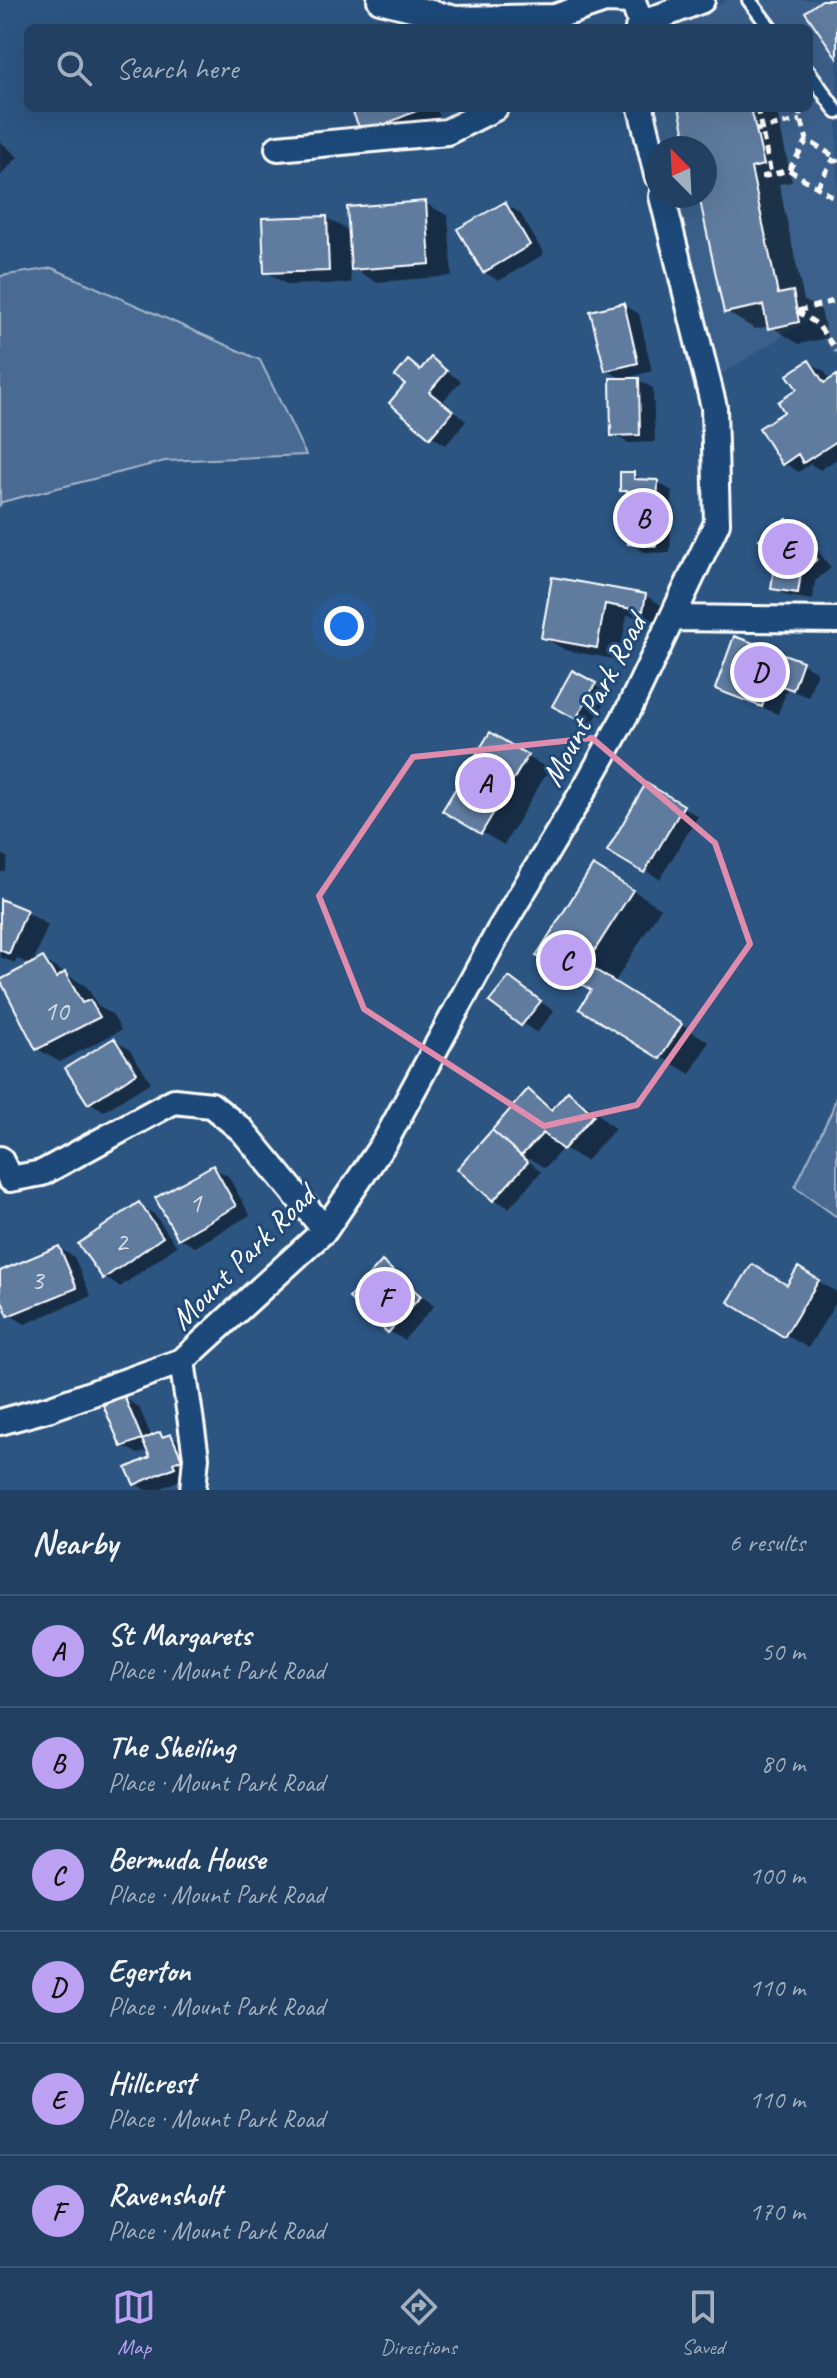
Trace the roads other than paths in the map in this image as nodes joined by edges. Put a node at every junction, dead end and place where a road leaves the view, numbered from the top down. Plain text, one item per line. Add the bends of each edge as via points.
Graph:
1 (380, 0) edge
2 (702, 0) edge
3 (749, 0) edge
4 (639, 24) edge
5 (645, 24) edge
6 (767, 24) edge
7 (813, 78) edge
8 (487, 112) edge
9 (642, 112) edge
10 (837, 112) edge
11 (648, 136) edge
12 (278, 148) dead end
13 (665, 208) edge
14 (673, 618) junction
15 (837, 620) edge
16 (0, 1159) edge
17 (325, 1230) junction
18 (182, 1361) junction
19 (0, 1422) edge
20 (193, 1490) edge

1 - 4 street via 455,19 555,17 605,0 633,1
2 - 5 street
3 - 6 lane
7 - 10 lane
8 - 12 street via 447,132
9 - 11 street
13 - 14 street, Mount Park Road via 715,421 717,523
14 - 15 street
14 - 17 street, Mount Park Road via 629,709 499,931 386,1140
16 - 17 street via 10,1179 42,1173 174,1101 211,1105 242,1130
17 - 18 street, Mount Park Road
18 - 19 street, Mount Park Road
18 - 20 street, Mount Park Road via 196,1457

